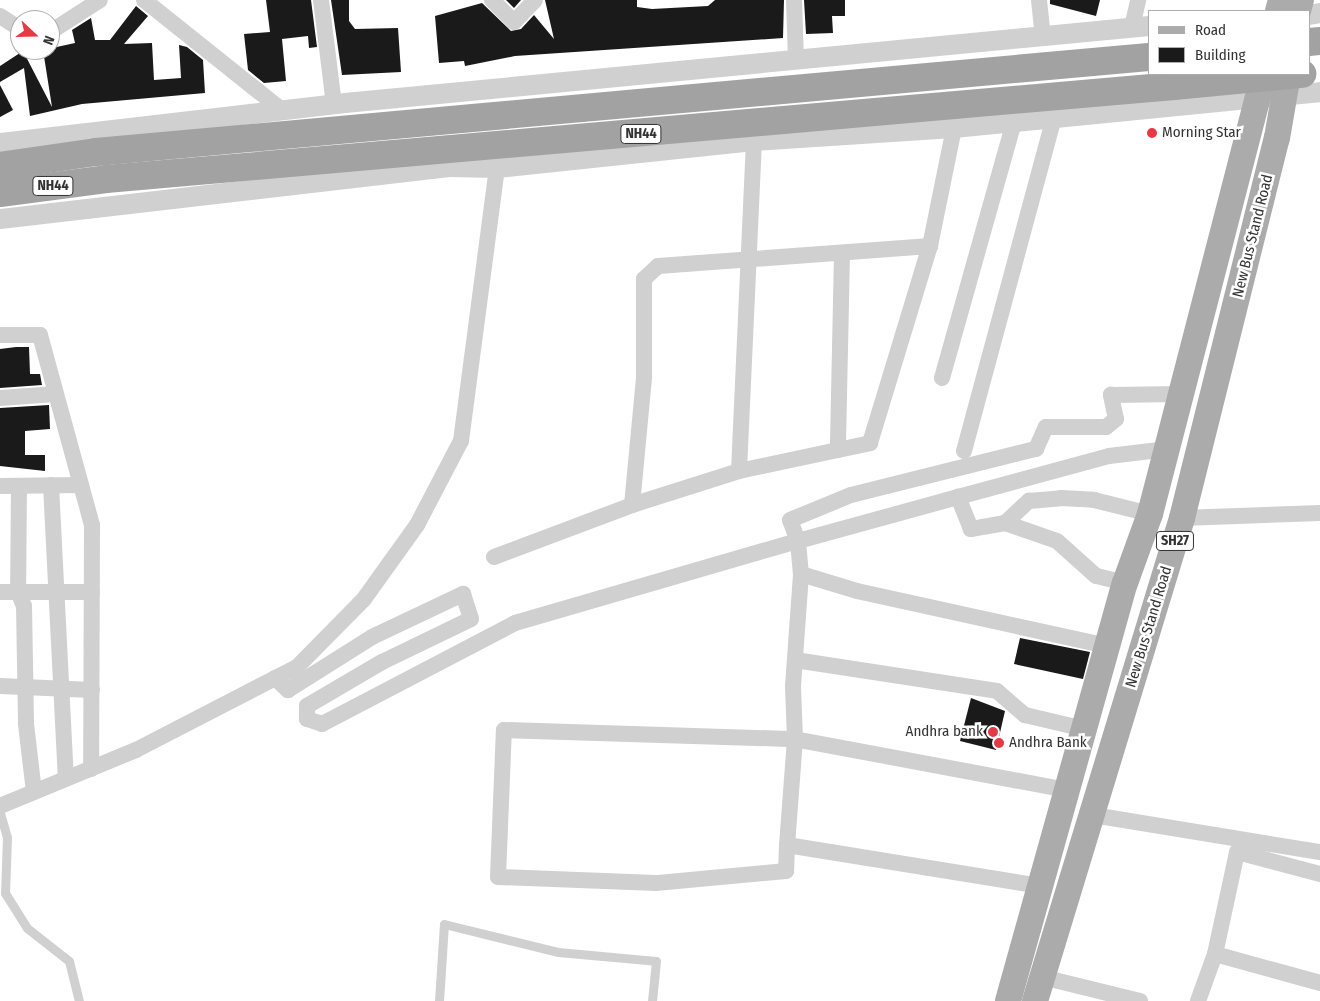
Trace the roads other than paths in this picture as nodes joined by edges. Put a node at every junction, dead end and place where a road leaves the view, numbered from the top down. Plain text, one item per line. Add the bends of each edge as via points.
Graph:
1 (100, 0) edge
2 (144, 0) edge
3 (320, 0) edge
4 (492, 0) edge
5 (536, 0) edge
6 (794, 0) edge
7 (1039, 0) edge
8 (1138, 0) edge
9 (60, 26) edge
10 (1140, 27) edge
11 (1043, 37) junction
12 (1148, 57) edge
13 (796, 61) junction
14 (1291, 75) edge
15 (1286, 84) edge
16 (1261, 85) edge
17 (1320, 92) edge
18 (334, 104) junction
19 (282, 110) junction
20 (1054, 117) junction
21 (1014, 122) junction
22 (954, 128) junction
23 (754, 141) junction
24 (0, 143) edge
25 (0, 166) edge
26 (498, 168) junction
27 (0, 193) edge
28 (0, 220) edge
29 (930, 246) junction
30 (842, 253) junction
31 (748, 258) junction
32 (0, 335) edge
33 (942, 378) dead end
34 (56, 394) junction
35 (1181, 394) junction
36 (0, 398) edge
37 (1168, 449) junction
38 (838, 450) junction
39 (964, 451) dead end
40 (739, 471) junction
41 (51, 485) junction
42 (80, 485) junction
43 (0, 486) edge
44 (19, 486) junction
45 (958, 497) junction
46 (632, 505) junction
47 (1320, 513) edge
48 (1150, 514) junction
49 (1182, 518) junction
50 (1005, 523) junction
51 (798, 542) junction
52 (494, 557) dead end
53 (801, 574) junction
54 (1125, 583) junction
55 (0, 592) edge
56 (18, 592) junction
57 (57, 592) junction
58 (92, 592) junction
59 (1108, 646) junction
60 (794, 660) junction
61 (274, 678) junction
62 (0, 686) edge
63 (26, 687) junction
64 (61, 689) junction
65 (92, 690) junction
66 (1084, 729) junction
67 (795, 739) junction
68 (91, 769) junction
69 (66, 779) junction
70 (1067, 790) junction
71 (34, 792) junction
72 (0, 806) edge
73 (0, 813) edge
74 (1092, 814) junction
75 (787, 845) junction
76 (1320, 852) edge
77 (1320, 874) edge
78 (1041, 886) junction
79 (1215, 954) junction
80 (1320, 983) edge
81 (1038, 989) edge
82 (78, 1001) edge
83 (439, 1001) edge
84 (652, 1001) edge
85 (1008, 1001) edge
86 (1140, 1001) edge
87 (1198, 1001) edge

1 - 9 street
2 - 19 street
3 - 18 street
4 - 5 street via 514,22
6 - 13 street
7 - 11 street
8 - 10 street
10 - 11 street
11 - 13 street
12 - 25 highway, NH44 via 96,152
13 - 18 street
14 - 27 highway, NH44, bridge via 106,179
15 - 16 street
15 - 17 street
15 - 49 main road, New Bus Stand Road / SH27
16 - 20 street
16 - 35 main road, New Bus Stand Road / SH27
18 - 19 street
19 - 24 street
20 - 21 street
20 - 39 street
21 - 22 street
21 - 33 street
22 - 23 street
22 - 29 street
23 - 26 street
23 - 31 street
26 - 28 street via 449,167
26 - 61 street via 461,441 417,525 364,599 297,667
29 - 30 street
29 - 38 street via 870,443
30 - 31 street
30 - 38 street
31 - 40 street
31 - 46 street via 658,266 644,279 644,377
32 - 34 street via 40,335
34 - 36 street
34 - 42 street
35 - 37 main road, New Bus Stand Road / SH27
35 - 51 street via 1111,395 1116,419 1106,427 1046,427 1036,449 851,495 790,520
37 - 45 street via 1109,456
37 - 48 main road, New Bus Stand Road / SH27
38 - 40 street
40 - 46 street
41 - 42 street
41 - 44 street
41 - 57 street
42 - 58 street via 92,525
43 - 44 street
44 - 56 street
45 - 50 street via 971,529
45 - 51 street
46 - 52 street
47 - 49 street
48 - 50 street via 1094,500 1061,498 1029,501
48 - 54 main road, New Bus Stand Road / SH27
49 - 74 main road, New Bus Stand Road / SH27
50 - 54 street via 1057,541 1096,576
51 - 53 street
51 - 61 street via 514,623 322,724 307,719 308,706 382,662 471,619 463,594 372,637 288,690
53 - 59 street via 857,591
53 - 60 street
54 - 59 main road, New Bus Stand Road / SH27
55 - 56 street
56 - 57 street
56 - 63 street via 24,606
57 - 58 street
57 - 64 street
58 - 65 street
59 - 66 main road, New Bus Stand Road / SH27
60 - 66 street via 997,691 1024,715
60 - 67 street
61 - 68 street
62 - 63 street
63 - 64 street
63 - 71 street
64 - 65 street
64 - 69 street
65 - 68 street
66 - 70 main road, New Bus Stand Road / SH27
67 - 70 street
67 - 75 street
67 - 75 street via 504,730 498,877 656,883 786,871
68 - 69 street
69 - 71 street
70 - 78 main road, New Bus Stand Road / SH27
71 - 72 street
73 - 82 lane via 6,837 5,893 27,928 69,961 80,992
74 - 76 street
74 - 81 main road, New Bus Stand Road / SH27
75 - 78 street
77 - 79 street via 1237,852
78 - 85 main road, New Bus Stand Road / SH27
79 - 80 street
79 - 87 street
81 - 86 street
83 - 84 lane via 444,924 558,952 656,961

